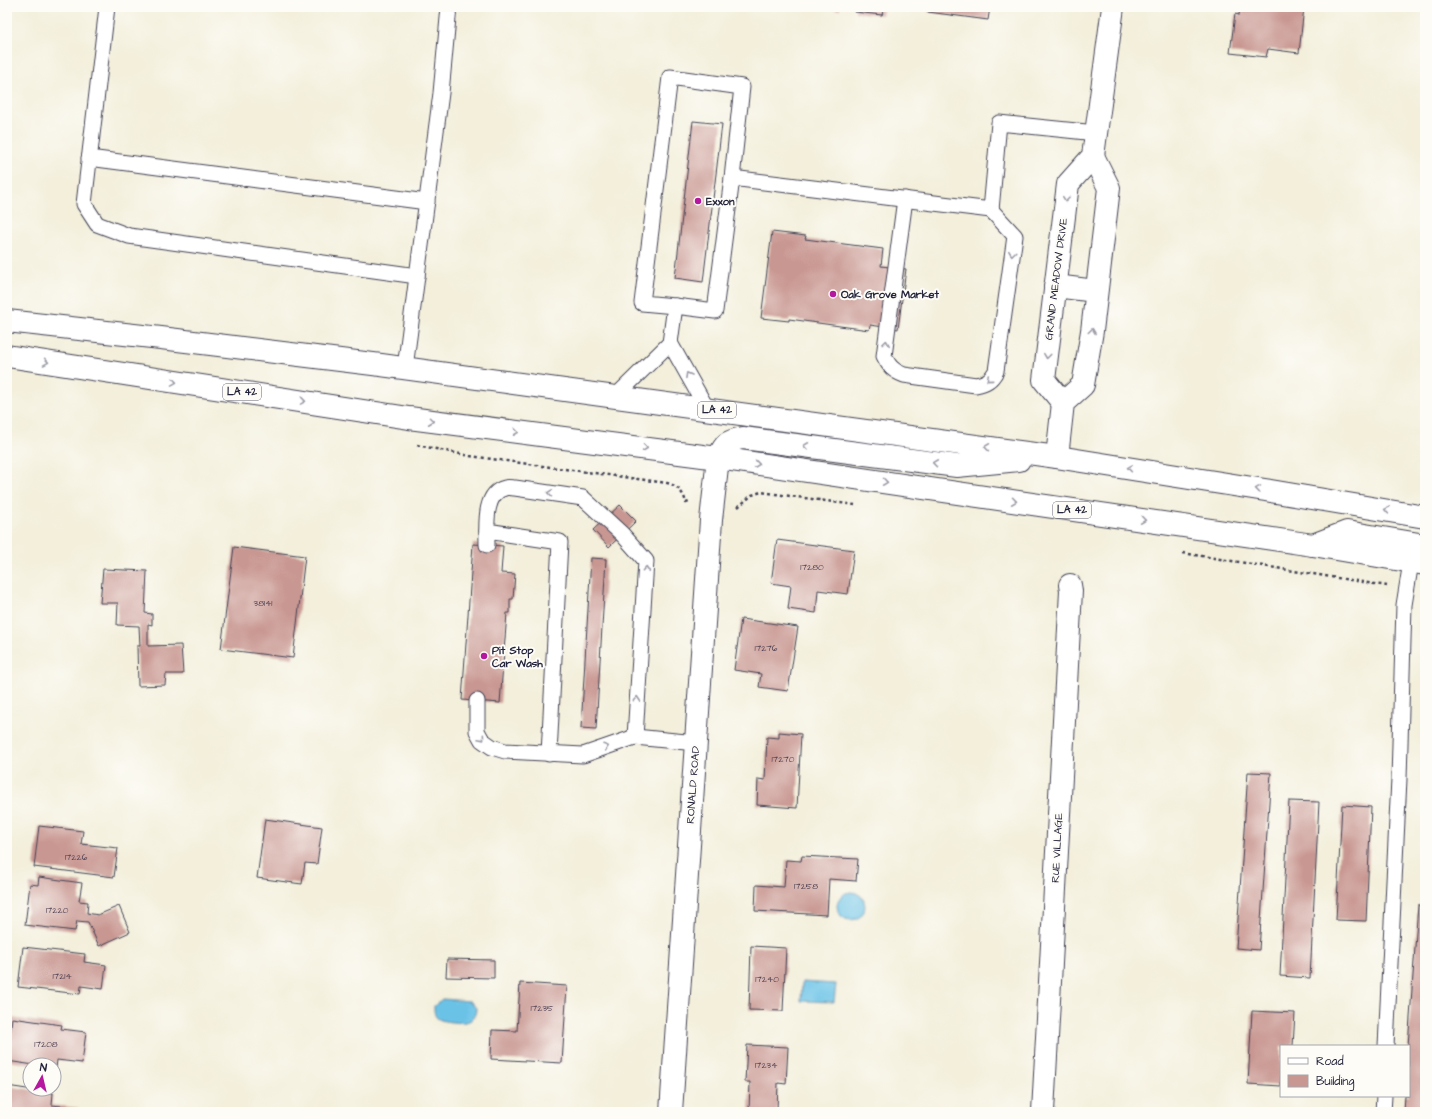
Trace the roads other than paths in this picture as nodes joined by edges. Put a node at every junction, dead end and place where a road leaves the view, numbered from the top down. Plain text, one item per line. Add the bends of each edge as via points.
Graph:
1 (107, 7) edge
2 (449, 7) edge
3 (1113, 7) edge
4 (1096, 133) junction
5 (1093, 156) junction
6 (89, 158) junction
7 (732, 178) junction
8 (905, 199) junction
9 (427, 202) junction
10 (991, 210) junction
11 (417, 276) junction
12 (1055, 286) junction
13 (1096, 291) junction
14 (675, 306) junction
15 (7, 321) edge
16 (670, 343) junction
17 (7, 356) edge
18 (405, 368) junction
19 (615, 396) junction
20 (1063, 403) junction
21 (707, 409) junction
22 (1057, 457) junction
23 (718, 458) junction
24 (1425, 517) edge
25 (1313, 545) junction
26 (1425, 545) edge
27 (1418, 563) edge
28 (1070, 585) dead end
29 (477, 701) dead end
30 (635, 737) junction
31 (696, 743) junction
32 (549, 754) junction
33 (1386, 1045) edge
34 (1384, 1097) edge
35 (671, 1112) edge
36 (1043, 1112) edge
37 (1383, 1112) edge

1 - 6 lane
2 - 9 lane
3 - 4 main road
4 - 5 main road
4 - 10 lane via 999,123
5 -> 12 main road, GRAND MEADOW DRIVE via 1068,184
5 - 13 main road via 1109,188
6 - 9 lane
6 - 11 lane via 84,204 98,224 129,236
7 - 8 lane
7 - 14 lane via 715,311
7 - 14 lane via 742,87 670,78 642,303
8 - 10 lane
10 -> 8 lane via 1015,236 996,371 986,383 976,385 904,375 889,366 884,356
9 - 11 lane
11 - 18 lane
12 - 13 main road
12 -> 20 main road, GRAND MEADOW DRIVE via 1044,380
20 -> 13 main road via 1083,385
14 - 16 lane
15 - 18 main road, LA 42
16 - 19 lane
21 -> 16 lane
17 -> 23 main road, LA 42 via 409,418
18 - 19 main road, LA 42
19 - 21 main road, LA 42
20 - 22 main road
22 -> 21 main road, LA 42
22 -> 23 main road via 957,466 743,438 731,440 723,446
24 -> 22 main road, LA 42
23 -> 25 main road, LA 42
23 - 31 main road, RONALD ROAD via 711,520
25 - 26 main road via 1347,532
25 - 27 main road, LA 42
27 - 33 lane via 1406,590 1404,605 1399,779
28 - 36 main road, RUE VILLAGE
29 -> 32 lane via 476,732 482,740 492,747 505,751
30 - 31 lane
32 -> 30 lane via 583,755
30 -> 32 lane via 646,561 622,534 583,498 505,488 496,493 490,502 487,538 560,542
31 - 35 main road, RONALD ROAD
34 - 37 lane

